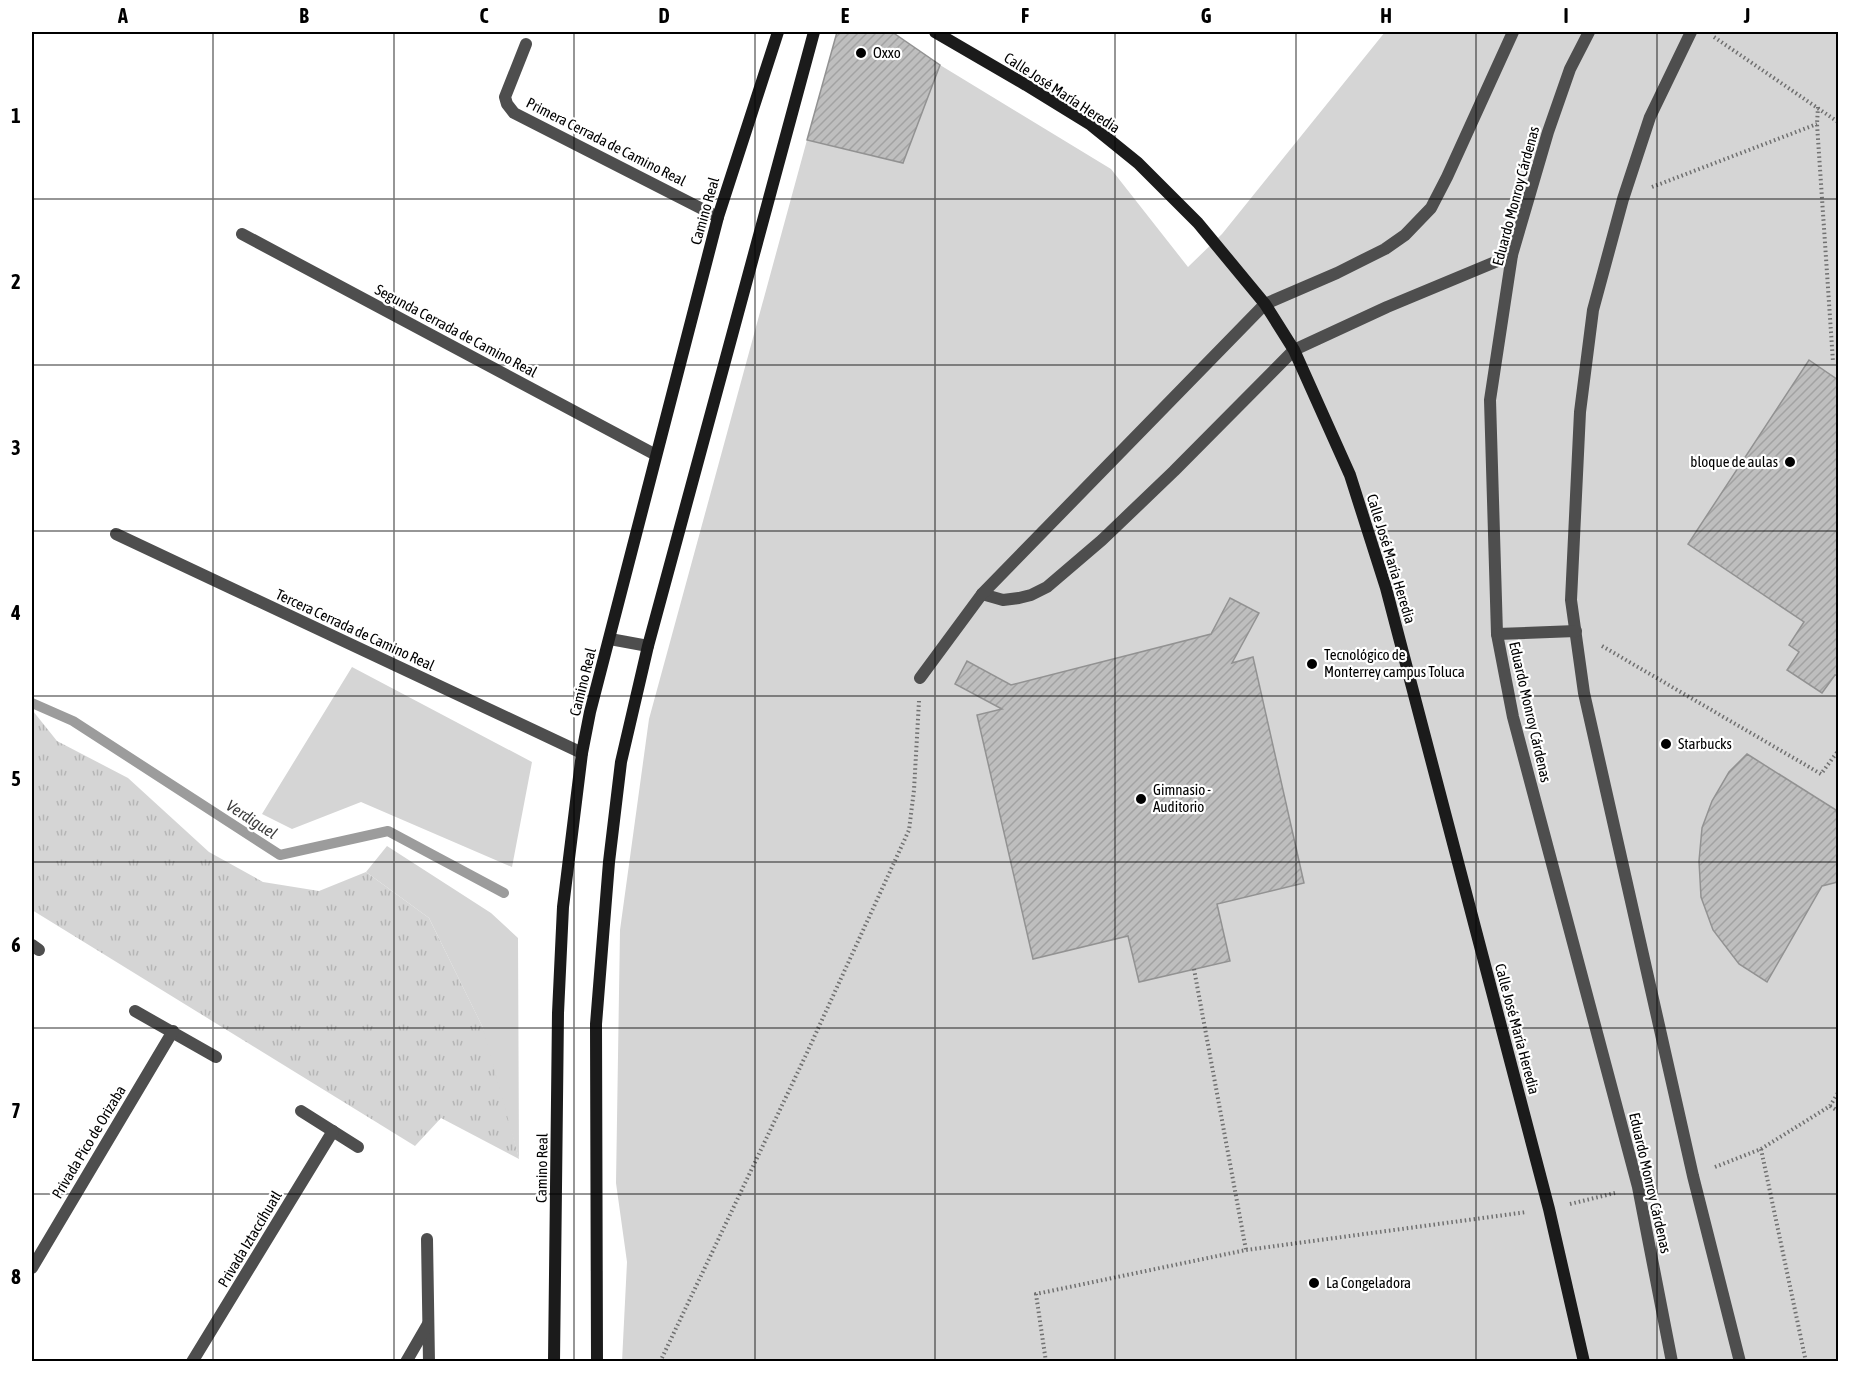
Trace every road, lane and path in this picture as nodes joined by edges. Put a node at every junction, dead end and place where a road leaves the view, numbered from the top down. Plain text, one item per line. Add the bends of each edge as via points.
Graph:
1 (778, 32) edge
2 (814, 32) edge
3 (935, 32) edge
4 (1513, 32) edge
5 (1589, 32) edge
6 (1690, 32) edge
7 (1706, 32) edge
8 (526, 44) dead end
9 (1818, 107) junction
10 (1839, 122) edge
11 (1817, 124) junction
12 (1623, 199) junction
13 (718, 217) junction
14 (242, 234) dead end
15 (1512, 255) junction
16 (1265, 304) junction
17 (1294, 350) junction
18 (1833, 362) dead end
19 (656, 455) junction
20 (116, 534) dead end
21 (982, 594) junction
22 (1576, 631) junction
23 (1497, 634) junction
24 (610, 639) junction
25 (648, 646) junction
26 (920, 678) joint
27 (1839, 752) edge
28 (582, 753) junction
29 (1194, 969) dead end
30 (135, 1011) dead end
31 (173, 1031) junction
32 (216, 1057) dead end
33 (1839, 1093) edge
34 (1830, 1106) junction
35 (300, 1111) dead end
36 (1839, 1111) edge
37 (333, 1131) junction
38 (358, 1147) dead end
39 (1761, 1149) junction
40 (1693, 1176) junction
41 (1638, 1187) junction
42 (1549, 1209) junction
43 (427, 1239) dead end
44 (1246, 1250) junction
45 (32, 1268) edge
46 (429, 1322) junction
47 (192, 1362) edge
48 (405, 1362) edge
49 (429, 1362) edge
50 (554, 1362) edge
51 (597, 1362) edge
52 (660, 1362) edge
53 (1046, 1362) edge
54 (1584, 1362) edge
55 (1672, 1362) edge
56 (1740, 1362) edge
57 (1806, 1362) edge

1 - 13 main road, Camino Real
2 - 25 main road
3 - 16 main road, Calle José María Heredia via 1091,126 1138,163 1198,223
4 - 16 street via 1431,208 1385,249
5 - 15 street, Eduardo Monroy Cárdenas via 1570,69 1548,132
6 - 12 street via 1650,117
7 - 9 path
8 - 13 street, Primera Cerrada de Camino Real via 506,97 514,113
9 - 10 path
9 - 11 path
11 - 12 path
11 - 18 path
12 - 22 street via 1593,310 1580,412 1571,600
13 - 19 main road, Camino Real
14 - 19 street, Segunda Cerrada de Camino Real
15 - 17 street
15 - 23 street, Eduardo Monroy Cárdenas via 1490,400
16 - 17 main road, Calle José María Heredia
16 - 21 street
17 - 21 street via 1174,471 1047,587 1031,595 1003,600
17 - 42 main road, Calle José María Heredia via 1350,475 1386,588
19 - 24 main road, Camino Real
20 - 28 street, Tercera Cerrada de Camino Real
21 - 26 street
22 - 23 street
22 - 27 path via 1821,774
22 - 40 street via 1584,693
23 - 41 street, Eduardo Monroy Cárdenas via 1513,717
24 - 25 street
24 - 28 main road, Camino Real
25 - 51 main road via 621,762 596,1024
26 - 52 path via 909,830
28 - 50 main road, Camino Real via 564,907 558,1013
29 - 44 path
30 - 31 street
31 - 32 street
31 - 45 street, Privada Pico de Orizaba
33 - 34 path
34 - 36 path
34 - 39 path
35 - 37 street
37 - 38 street
37 - 47 street, Privada Iztaccíhuatl
39 - 40 path
39 - 57 path
40 - 56 street
41 - 42 path
41 - 55 street, Eduardo Monroy Cárdenas
42 - 44 path
42 - 54 main road, Calle José María Heredia
43 - 46 street
44 - 53 path via 1036,1294
46 - 48 street
46 - 49 street

